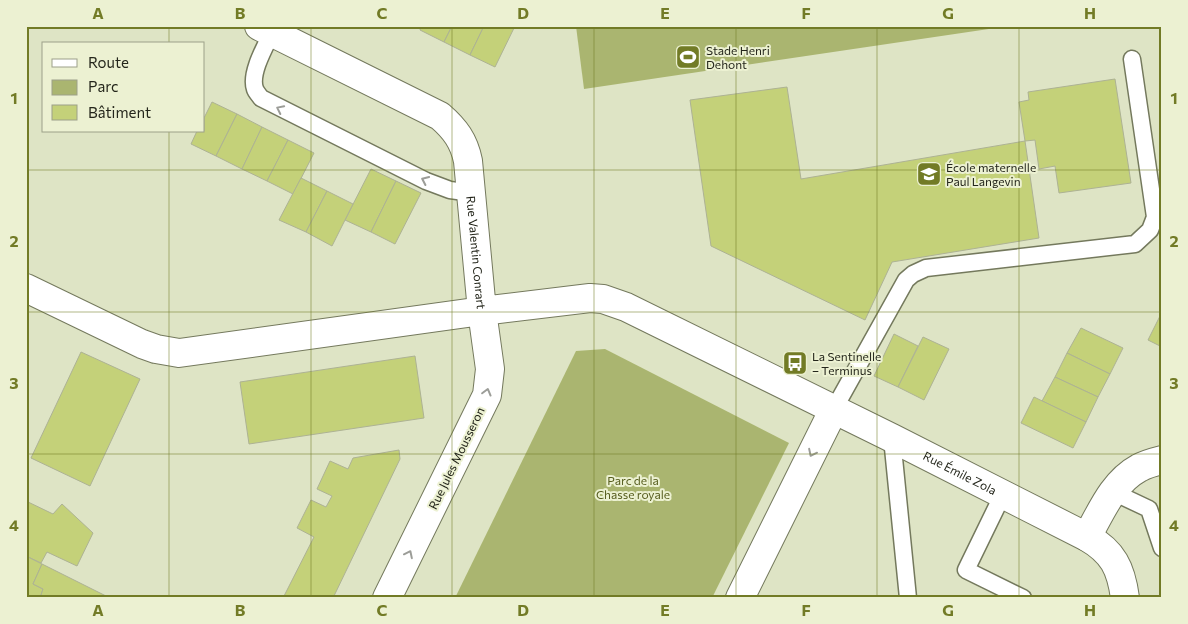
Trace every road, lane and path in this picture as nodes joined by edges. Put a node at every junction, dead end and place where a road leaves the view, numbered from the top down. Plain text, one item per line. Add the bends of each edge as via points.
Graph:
1 (269, 28) edge
2 (1132, 58) dead end
3 (472, 193) junction
4 (26, 288) edge
5 (482, 311) junction
6 (834, 409) junction
7 (892, 438) junction
8 (1162, 460) edge
9 (1113, 492) junction
10 (1003, 494) junction
11 (1087, 537) junction
12 (1162, 548) edge
13 (387, 598) edge
14 (740, 598) edge
15 (908, 598) edge
16 (1023, 598) edge
17 (1125, 598) edge

1 - 3 street, Rue Valentin Conrart via 440,116 466,148
3 -> 1 lane via 450,190 426,181 261,98 253,80
2 - 6 lane via 1155,217 1150,230 1135,244 926,268 913,274 906,280
3 - 5 street, Rue Valentin Conrart
4 - 5 street via 142,344 179,353
5 - 6 street, Rue Valentin Conrart via 590,298 614,302
13 -> 5 street, Rue Jules Mousseron via 486,395 490,369
6 - 7 street, Rue Émile Zola
6 -> 14 street
7 - 10 street, Rue Émile Zola
7 - 15 lane
8 - 9 street via 1141,466
9 - 11 street
9 - 12 lane via 1149,509
10 - 11 street, Rue Émile Zola
10 - 16 lane via 966,570
11 - 17 street, Rue Émile Zola via 1109,552 1116,563

